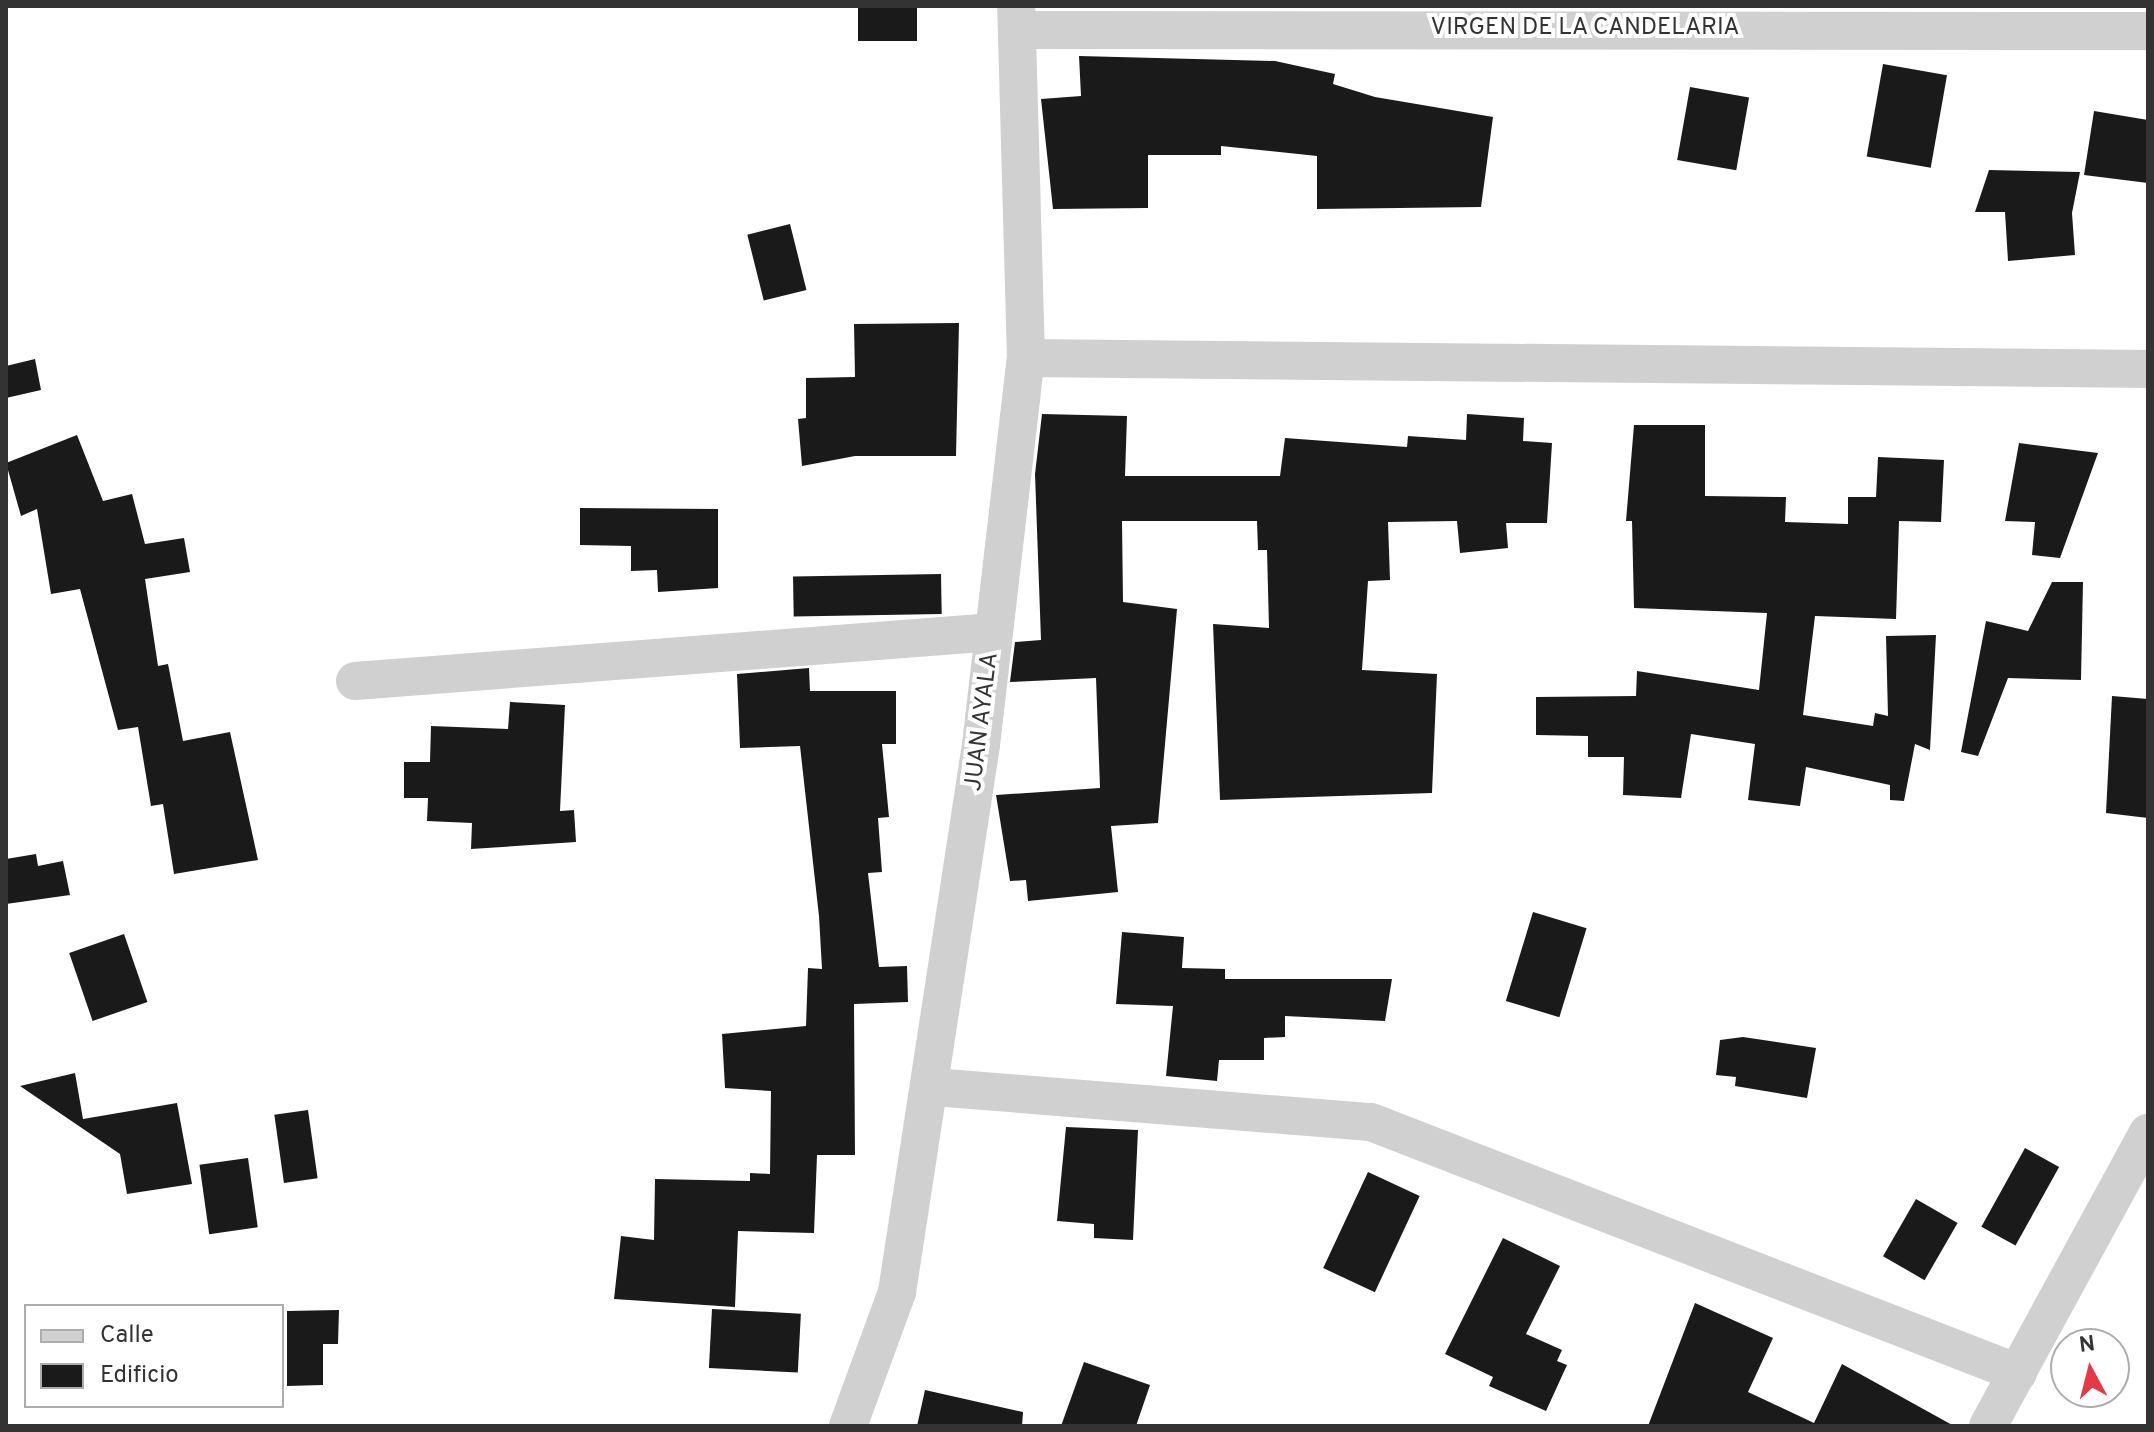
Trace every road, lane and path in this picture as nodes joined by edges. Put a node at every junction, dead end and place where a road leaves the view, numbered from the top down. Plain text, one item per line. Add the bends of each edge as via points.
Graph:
1 (1019, 18) edge
2 (2148, 31) edge
3 (1026, 358) junction
4 (2148, 369) edge
5 (994, 632) junction
6 (355, 681) dead end
7 (934, 1087) junction
8 (2148, 1133) edge
9 (2018, 1373) junction
10 (848, 1426) edge
11 (1988, 1426) edge

1 - 2 street, VIRGEN DE LA CANDELARIA
1 - 3 street, JUAN AYALA
3 - 4 street
3 - 5 street, JUAN AYALA
5 - 6 street
5 - 7 street, JUAN AYALA
7 - 9 street via 1371,1122
7 - 10 street, JUAN AYALA via 897,1292
8 - 9 street
9 - 11 street

